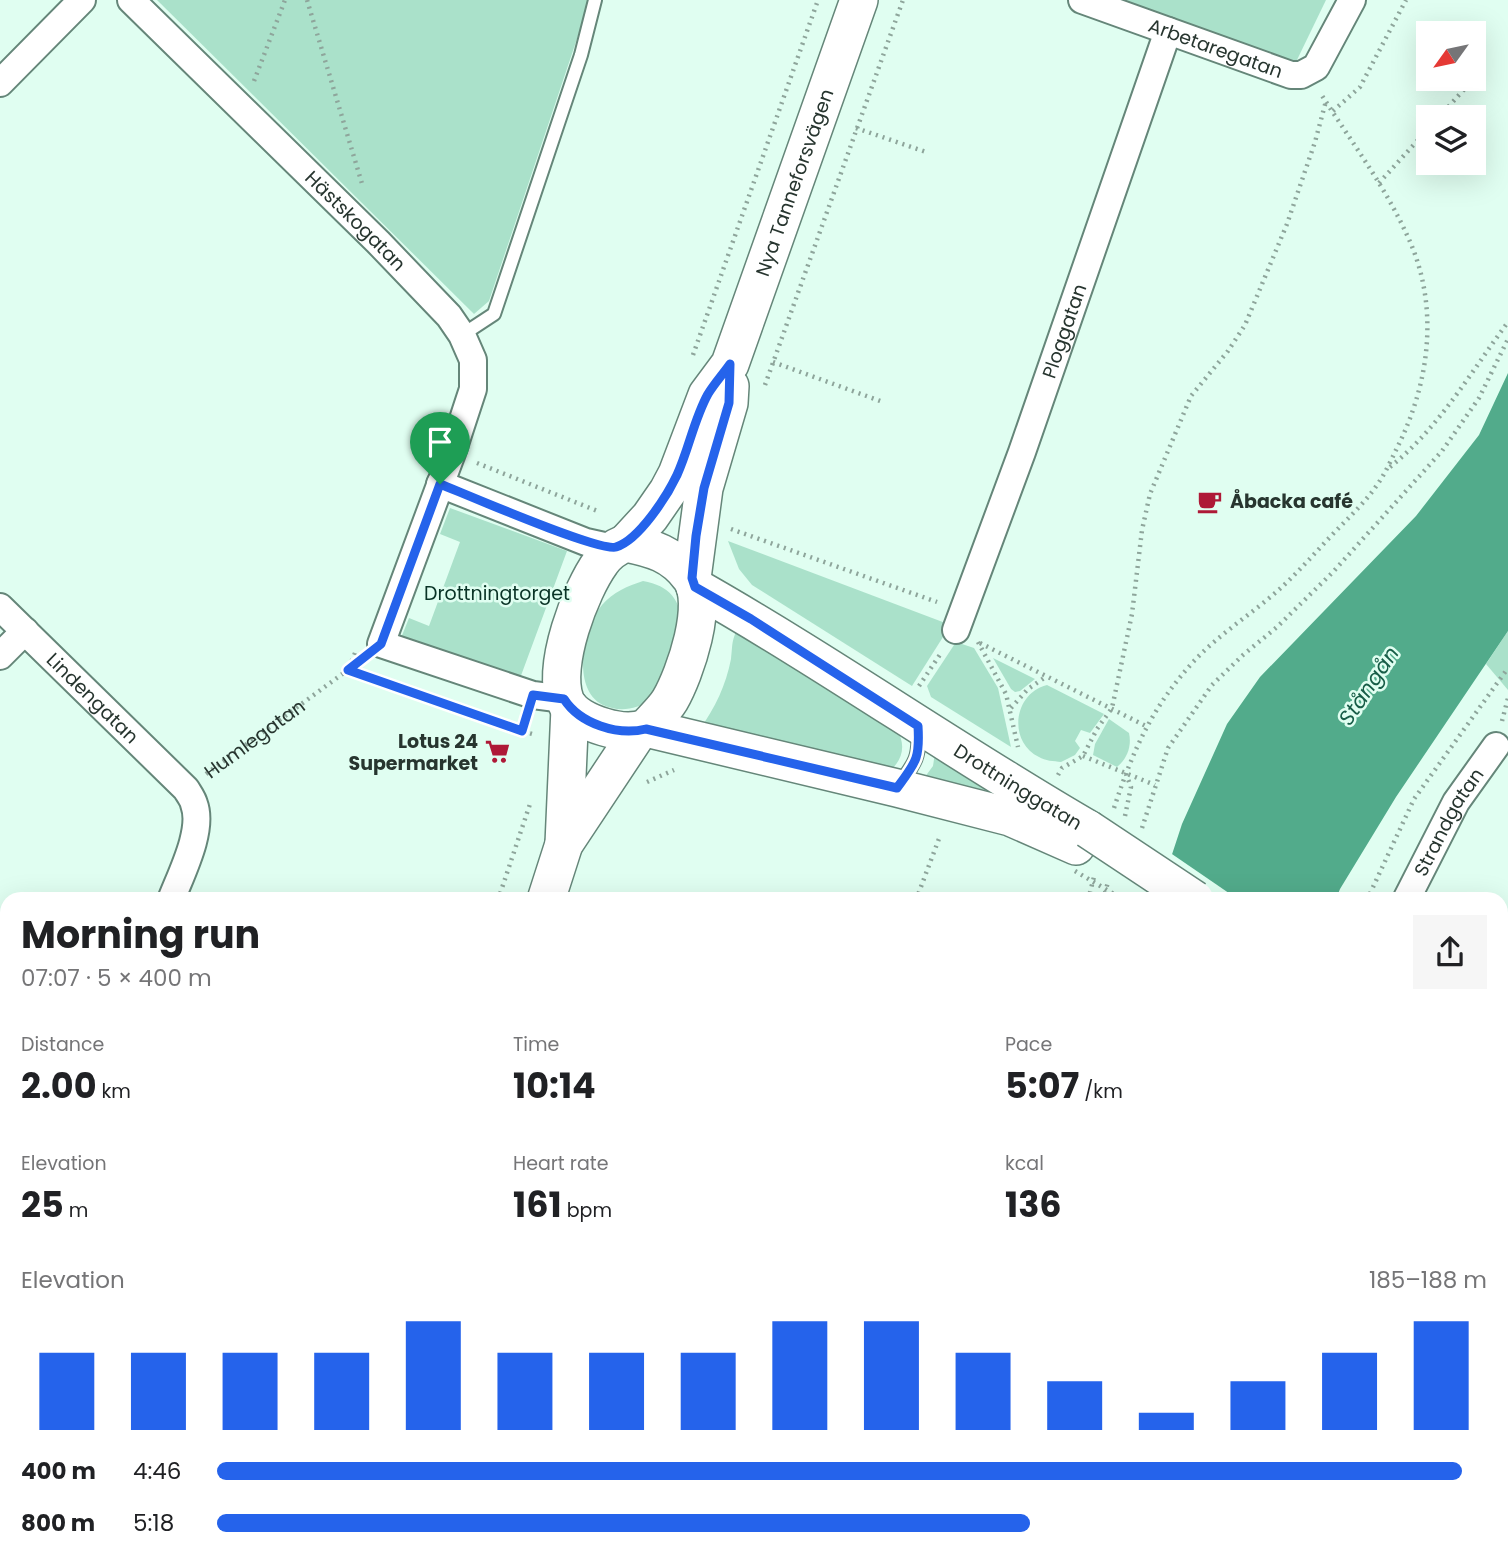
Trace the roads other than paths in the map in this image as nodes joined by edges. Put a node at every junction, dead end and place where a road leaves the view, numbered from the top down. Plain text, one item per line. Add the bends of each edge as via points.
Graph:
1 (82, 0) edge
2 (131, 0) edge
3 (595, 0) edge
4 (859, 0) edge
5 (1082, 0) edge
6 (1352, 0) edge
7 (1168, 31) junction
8 (0, 83) edge
9 (462, 335) junction
10 (730, 364) junction
11 (440, 484) junction
12 (608, 536) junction
13 (694, 582) junction
14 (0, 607) edge
15 (966, 628) road end
16 (25, 631) junction
17 (0, 656) edge
18 (556, 701) junction
19 (915, 711) junction
20 (642, 729) junction
21 (1496, 746) dead end
22 (897, 788) junction
23 (186, 789) joint
24 (564, 844) junction
25 (1086, 847) junction
26 (175, 892) edge
27 (549, 892) edge
28 (1151, 892) edge
29 (1179, 892) edge
30 (1410, 892) edge

1 - 8 street
2 - 9 street, Hästskogatan via 378,242
3 - 9 lane via 581,55 494,314
4 - 10 main road, Nya Tanneforsvägen
5 - 7 street, Arbetaregatan
6 - 7 street, Arbetaregatan via 1321,59 1301,75
7 - 15 street, Ploggatan
9 - 11 street, Hästskogatan via 473,360 473,389
10 - 12 main road, Nya Tanneforsvägen via 707,395 677,474 650,517
10 - 13 main road, Nya Tanneforsvägen via 729,403 704,488
11 - 12 street
11 - 18 street via 381,644
12 - 13 main road, Drottninggatan via 671,557
12 - 18 main road, Nya Tanneforsvägen via 601,561 578,604
13 - 19 main road, Drottninggatan
13 - 20 main road, Nya Tanneforsvägen via 695,635 681,679 668,703
14 - 16 street, Lindengatan
16 - 17 street
16 - 23 street, Lindengatan
18 - 20 main road, Drottninggatan via 591,723 611,729
18 - 24 main road
19 - 22 lane via 920,749
19 - 25 main road, Drottninggatan
20 - 22 main road, Drottninggatan
20 - 24 main road
21 - 30 street, Strandgatan via 1456,802
22 - 25 main road, Drottninggatan via 1010,817
23 - 26 street, Humlegatan via 195,805 196,823
24 - 27 main road
25 - 28 main road, Drottninggatan
25 - 29 main road, Drottninggatan, bridge

